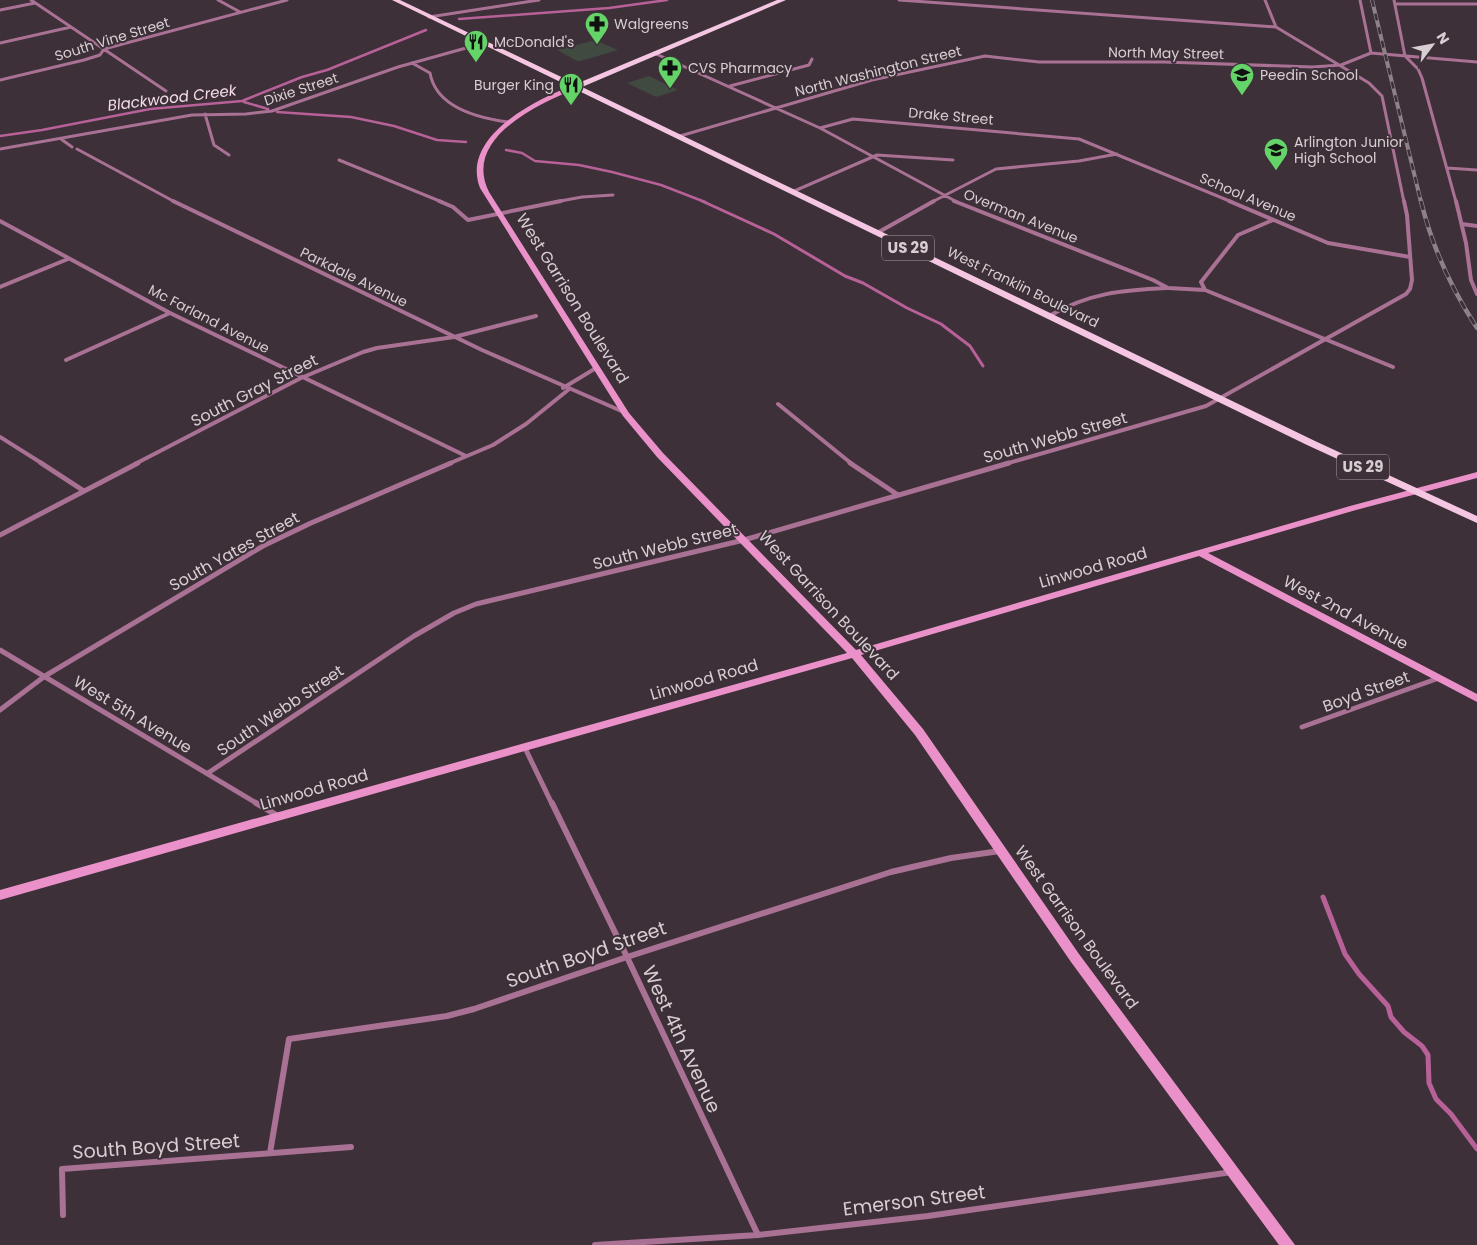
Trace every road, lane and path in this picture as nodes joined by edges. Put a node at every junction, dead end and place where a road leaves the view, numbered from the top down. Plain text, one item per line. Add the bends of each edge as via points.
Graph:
1 (31, 0) edge
2 (218, 0) edge
3 (287, 0) edge
4 (395, 0) edge
5 (539, 0) edge
6 (783, 0) edge
7 (899, 0) edge
8 (1266, 0) edge
9 (1360, 0) edge
10 (1394, 2) edge
11 (35, 3) junction
12 (1477, 4) edge
13 (0, 10) edge
14 (240, 12) junction
15 (429, 17) junction
16 (70, 27) junction
17 (1276, 27) junction
18 (484, 43) junction
19 (0, 44) edge
20 (104, 50) junction
21 (654, 53) junction
22 (1371, 53) junction
23 (985, 56) joint
24 (1405, 56) junction
25 (812, 59) dead end
26 (1477, 62) edge
27 (412, 63) junction
28 (1340, 65) junction
29 (0, 80) edge
30 (730, 86) junction
31 (575, 87) junction
32 (166, 91) dead end
33 (777, 108) junction
34 (206, 114) junction
35 (508, 122) junction
36 (820, 128) junction
37 (680, 136) junction
38 (61, 139) junction
39 (1082, 140) joint
40 (72, 147) dead end
41 (0, 149) edge
42 (77, 150) dead end
43 (1118, 154) junction
44 (229, 155) dead end
45 (871, 157) junction
46 (339, 160) dead end
47 (953, 160) dead end
48 (1447, 168) junction
49 (1477, 170) edge
50 (792, 192) junction
51 (613, 195) dead end
52 (943, 196) junction
53 (499, 214) junction
54 (1273, 220) junction
55 (0, 221) edge
56 (1462, 224) junction
57 (1477, 226) edge
58 (877, 233) junction
59 (1410, 257) junction
60 (68, 259) junction
61 (1471, 281) junction
62 (1477, 281) edge
63 (0, 287) edge
64 (1168, 288) junction
65 (1205, 290) junction
66 (1477, 294) edge
67 (170, 313) junction
68 (536, 316) dead end
69 (1049, 316) junction
70 (454, 337) junction
71 (1325, 340) junction
72 (66, 360) dead end
73 (1392, 367) dead end
74 (596, 368) junction
75 (301, 378) junction
76 (565, 389) junction
77 (1220, 399) junction
78 (778, 404) dead end
79 (626, 414) junction
80 (0, 437) edge
81 (466, 456) junction
82 (1477, 474) edge
83 (1415, 491) junction
84 (84, 492) junction
85 (898, 495) junction
86 (1477, 520) edge
87 (0, 535) edge
88 (744, 540) junction
89 (1200, 553) junction
90 (0, 650) edge
91 (854, 654) junction
92 (45, 676) junction
93 (1439, 678) junction
94 (1477, 698) edge
95 (0, 710) edge
96 (1302, 727) dead end
97 (525, 748) junction
98 (208, 773) junction
99 (278, 816) junction
100 (1001, 851) junction
101 (0, 896) edge
102 (627, 957) junction
103 (351, 1147) dead end
104 (270, 1153) junction
105 (1235, 1172) junction
106 (63, 1216) dead end
107 (758, 1235) junction
108 (596, 1245) edge
109 (1288, 1245) edge

1 - 11 street
2 - 14 street
3 - 14 street, South Vine Street
4 - 15 main road, West Franklin Boulevard / US 29
5 - 15 street
6 - 21 main road
7 - 17 street
8 - 17 street
9 - 22 street
10 - 12 street
10 - 24 street
11 - 13 street
11 - 16 street
14 - 20 street, South Vine Street
15 - 18 main road, West Franklin Boulevard / US 29
16 - 19 street
16 - 20 street
17 - 28 street, South Webb Street
18 - 27 street, Dixie Street
18 - 31 main road, West Franklin Boulevard / US 29
20 - 29 street, South Vine Street via 100,55 84,60
20 - 32 street
21 - 30 street, Overman Avenue
21 - 31 main road
22 - 24 street, North May Street
22 - 28 street, North May Street
23 - 28 street, North May Street via 1039,62
23 - 33 street, North Washington Street via 887,76
24 - 26 street, North May Street
24 - 48 street via 1422,78
25 - 30 street via 809,65
27 - 34 street, Dixie Street via 272,111
27 - 35 street via 430,73 432,85 452,103 470,113
28 - 59 street, South Webb Street via 1382,96 1407,215
30 - 33 street, Overman Avenue
31 - 35 main road, West Garrison Boulevard via 526,109
31 - 37 main road, West Franklin Boulevard / US 29
33 - 36 street, Overman Avenue
33 - 37 street, North Washington Street
34 - 38 street, Dixie Street
34 - 44 street via 214,145
35 - 53 main road, West Garrison Boulevard via 491,141 481,168 482,183
36 - 39 street, Drake Street via 853,119
36 - 45 street, Overman Avenue
37 - 50 main road, West Franklin Boulevard / US 29
38 - 40 street
38 - 41 street, Dixie Street
39 - 43 street, School Avenue
42 - 70 street, Parkdale Avenue via 160,196
43 - 52 street via 1078,162 996,169
43 - 54 street, School Avenue
45 - 47 street
45 - 50 street
45 - 52 street, Overman Avenue
46 - 53 street via 453,207 465,219
48 - 49 street
48 - 56 street
50 - 58 main road, West Franklin Boulevard / US 29
51 - 53 street via 582,197
52 - 58 street
52 - 64 street, Overman Avenue
53 - 74 main road, West Garrison Boulevard
54 - 59 street, School Avenue via 1328,243
54 - 65 street via 1233,240 1201,282
55 - 60 street, Mc Farland Avenue
56 - 57 street
56 - 61 street
58 - 69 main road, West Franklin Boulevard / US 29
59 - 71 street, South Webb Street via 1412,280 1406,294
60 - 63 street
60 - 67 street, Mc Farland Avenue
61 - 62 street
61 - 66 street
64 - 65 street, Overman Avenue
64 - 69 street via 1128,288 1095,294
65 - 71 street, Overman Avenue
67 - 72 street
67 - 75 street, Mc Farland Avenue
68 - 70 street, South Gray Street
69 - 77 main road, West Franklin Boulevard / US 29
70 - 75 street, South Gray Street via 377,348
70 - 76 street, Parkdale Avenue
71 - 73 street, Overman Avenue
71 - 77 street, South Webb Street
74 - 76 street, South Yates Street
74 - 79 main road, West Garrison Boulevard
75 - 81 street, Mc Farland Avenue
75 - 84 street, South Gray Street
76 - 79 street, Parkdale Avenue
76 - 81 street, South Yates Street via 513,434
77 - 83 main road, West Franklin Boulevard / US 29
77 - 85 street, South Webb Street via 1191,411
78 - 85 street via 854,466
79 - 88 main road, West Garrison Boulevard via 660,455
80 - 84 street
81 - 92 street, South Yates Street via 284,535
82 - 83 main road, Linwood Road
83 - 86 main road, West Franklin Boulevard / US 29
83 - 89 main road, Linwood Road
84 - 87 street, South Gray Street
85 - 88 street, South Webb Street
88 - 91 main road, West Garrison Boulevard
88 - 98 street, South Webb Street via 476,604 454,613 414,636
89 - 91 main road, Linwood Road
89 - 93 main road, West 2nd Avenue
90 - 92 street, West 5th Avenue
91 - 97 main road, Linwood Road
91 - 100 main road, West Garrison Boulevard via 918,732
92 - 95 street, South Yates Street
92 - 98 street, West 5th Avenue
93 - 94 main road, West 2nd Avenue
93 - 96 street, Boyd Street
97 - 99 main road, Linwood Road
97 - 102 street, West 4th Avenue
98 - 99 street, West 5th Avenue
99 - 101 main road, Linwood Road
100 - 102 street, South Boyd Street via 951,858 891,872
100 - 105 main road, West Garrison Boulevard
102 - 104 street, South Boyd Street via 447,1016 289,1039
102 - 107 street, West 4th Avenue
103 - 104 street, South Boyd Street
104 - 106 street, South Boyd Street via 62,1169
105 - 107 street, Emerson Street via 928,1216
105 - 109 main road, West Garrison Boulevard
107 - 108 street, Emerson Street

